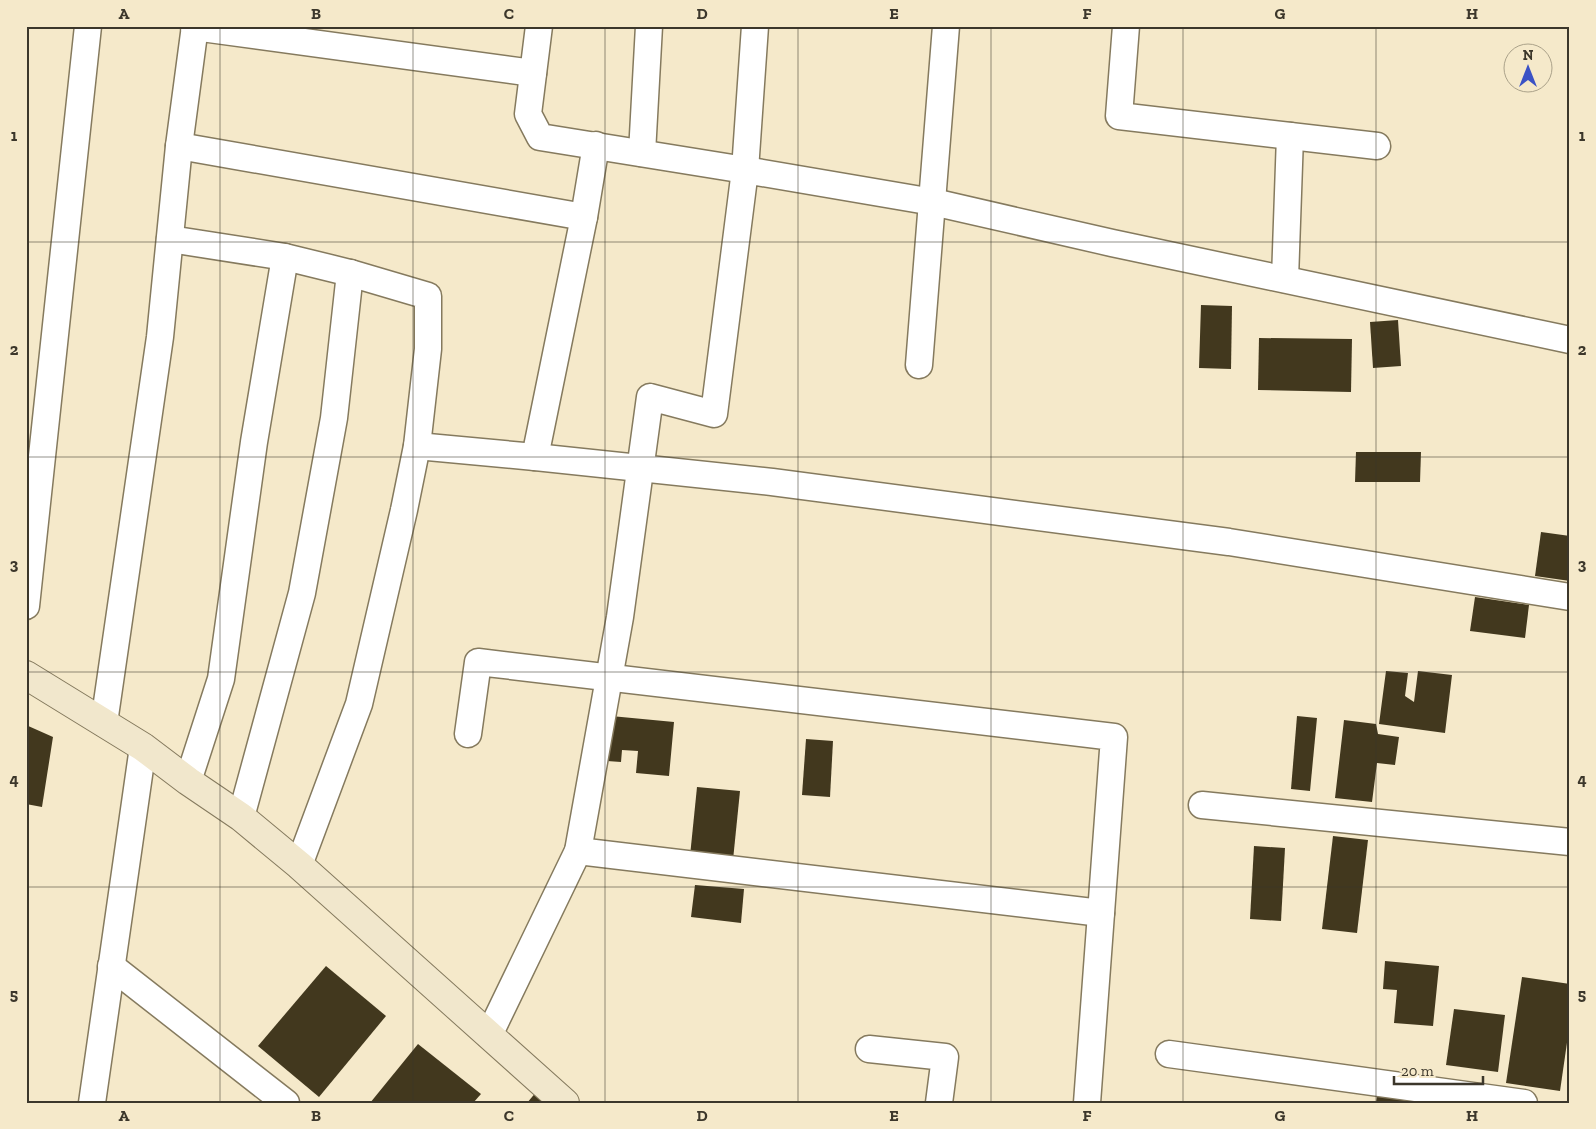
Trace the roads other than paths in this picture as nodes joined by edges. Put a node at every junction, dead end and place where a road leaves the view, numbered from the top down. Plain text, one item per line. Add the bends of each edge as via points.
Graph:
1 (88, 26) edge
2 (539, 26) edge
3 (648, 26) edge
4 (755, 26) edge
5 (946, 26) edge
6 (1126, 26) edge
7 (195, 27) edge
8 (533, 73) junction
9 (1290, 136) junction
10 (596, 145) junction
11 (179, 146) junction
12 (1377, 146) dead end
13 (642, 153) junction
14 (745, 170) junction
15 (933, 202) junction
16 (584, 217) junction
17 (170, 239) junction
18 (285, 257) junction
19 (350, 273) junction
20 (1285, 279) junction
21 (1570, 340) edge
22 (920, 365) dead end
23 (417, 446) junction
24 (535, 457) junction
25 (640, 469) junction
26 (1570, 597) edge
27 (26, 606) edge
28 (26, 675) edge
29 (609, 678) junction
30 (104, 723) junction
31 (468, 734) dead end
32 (143, 747) junction
33 (188, 781) junction
34 (1202, 805) dead end
35 (241, 817) junction
36 (1570, 842) edge
37 (578, 851) junction
38 (299, 865) junction
39 (1101, 913) junction
40 (111, 966) junction
41 (489, 1035) junction
42 (869, 1049) dead end
43 (1170, 1054) dead end
44 (92, 1103) edge
45 (286, 1103) edge
46 (565, 1103) edge
47 (939, 1103) edge
48 (1087, 1103) edge
49 (1524, 1103) edge

1 - 27 street
2 - 8 street
3 - 13 street
4 - 14 street
5 - 15 street
6 - 9 street via 1119,116
7 - 8 street
7 - 11 street
8 - 10 street via 528,114 540,137
9 - 12 street
9 - 20 street
10 - 13 street
10 - 16 street
11 - 16 street
11 - 17 street
13 - 14 street
14 - 15 street
14 - 25 street via 714,414 650,397
15 - 20 street
15 - 22 street
16 - 24 street
17 - 18 street
17 - 30 street via 160,337
18 - 19 street
18 - 33 street via 220,679
19 - 23 street via 428,296 428,349
19 - 35 street via 334,418 302,593
20 - 21 street
23 - 24 street
23 - 38 street via 358,704
24 - 25 street
25 - 26 street via 772,482 1220,541
25 - 29 street
28 - 30 main road
29 - 31 street via 478,662
29 - 37 street
29 - 39 street via 1114,738
30 - 32 main road
32 - 33 main road
32 - 40 street
33 - 35 main road
34 - 36 street
35 - 38 main road
37 - 39 street
37 - 41 street
38 - 41 main road
39 - 48 street
40 - 44 street
40 - 45 street
41 - 46 main road
42 - 47 street via 945,1057
43 - 49 street

